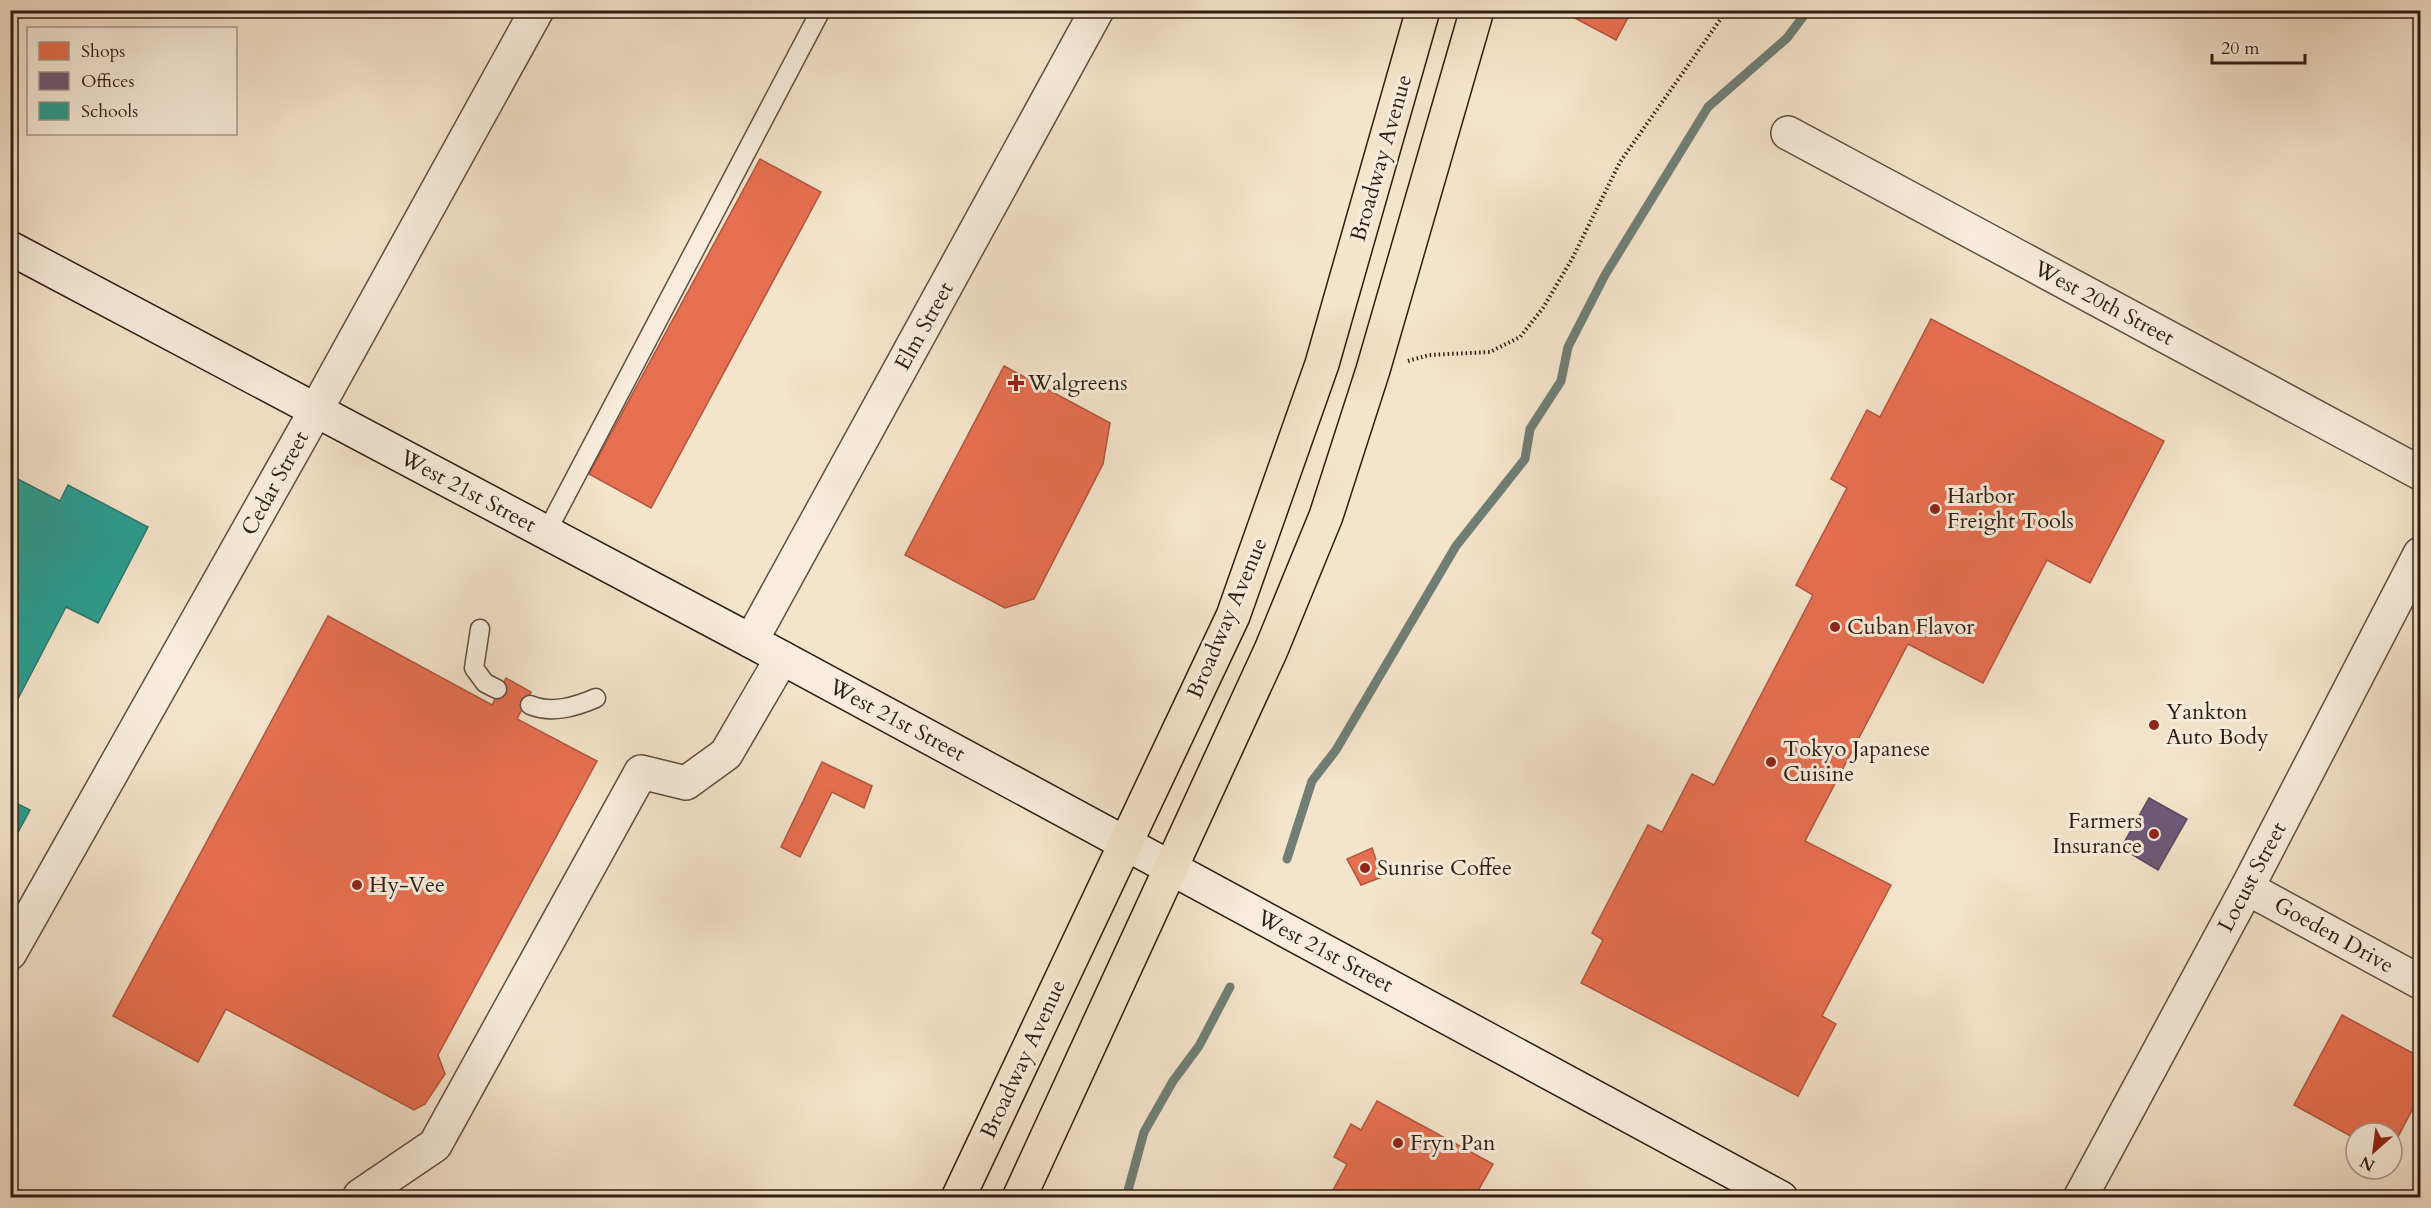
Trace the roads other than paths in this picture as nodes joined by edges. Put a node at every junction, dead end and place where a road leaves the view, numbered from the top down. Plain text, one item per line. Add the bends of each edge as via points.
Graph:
1 (537, 10) edge
2 (821, 10) edge
3 (1097, 10) edge
4 (1423, 10) edge
5 (1477, 10) edge
6 (1788, 133) dead end
7 (10, 248) edge
8 (316, 410) junction
9 (2421, 473) edge
10 (546, 533) junction
11 (2421, 554) edge
12 (480, 629) dead end
13 (766, 649) junction
14 (497, 689) dead end
15 (596, 698) dead end
16 (530, 705) dead end
17 (1126, 843) junction
18 (1172, 868) junction
19 (2247, 888) junction
20 (10, 953) edge
21 (2421, 982) edge
22 (360, 1196) edge
23 (958, 1197) edge
24 (1019, 1197) edge
25 (1781, 1197) edge
26 (2080, 1197) edge

1 - 8 street, Cedar Street
2 - 10 lane
3 - 13 street, Elm Street
4 - 17 highway, Broadway Avenue via 1322,364 1272,510 1233,616
5 - 18 highway via 1373,370 1326,516 1271,650
6 - 9 street, West 20th Street
7 - 8 street, West 21st Street
8 - 10 street, West 21st Street
8 - 20 street, Cedar Street
10 - 13 street, West 21st Street
11 - 19 street, Locust Street
12 - 14 lane via 474,669 484,683
13 - 17 street, West 21st Street
13 - 22 street, Elm Street via 703,754 664,777 641,772 435,1144
15 - 16 lane via 578,706 550,710
17 - 18 street, West 21st Street
17 - 23 highway, Broadway Avenue
18 - 24 highway
18 - 25 street, West 21st Street
19 - 21 street, Goeden Drive
19 - 26 street, Locust Street

